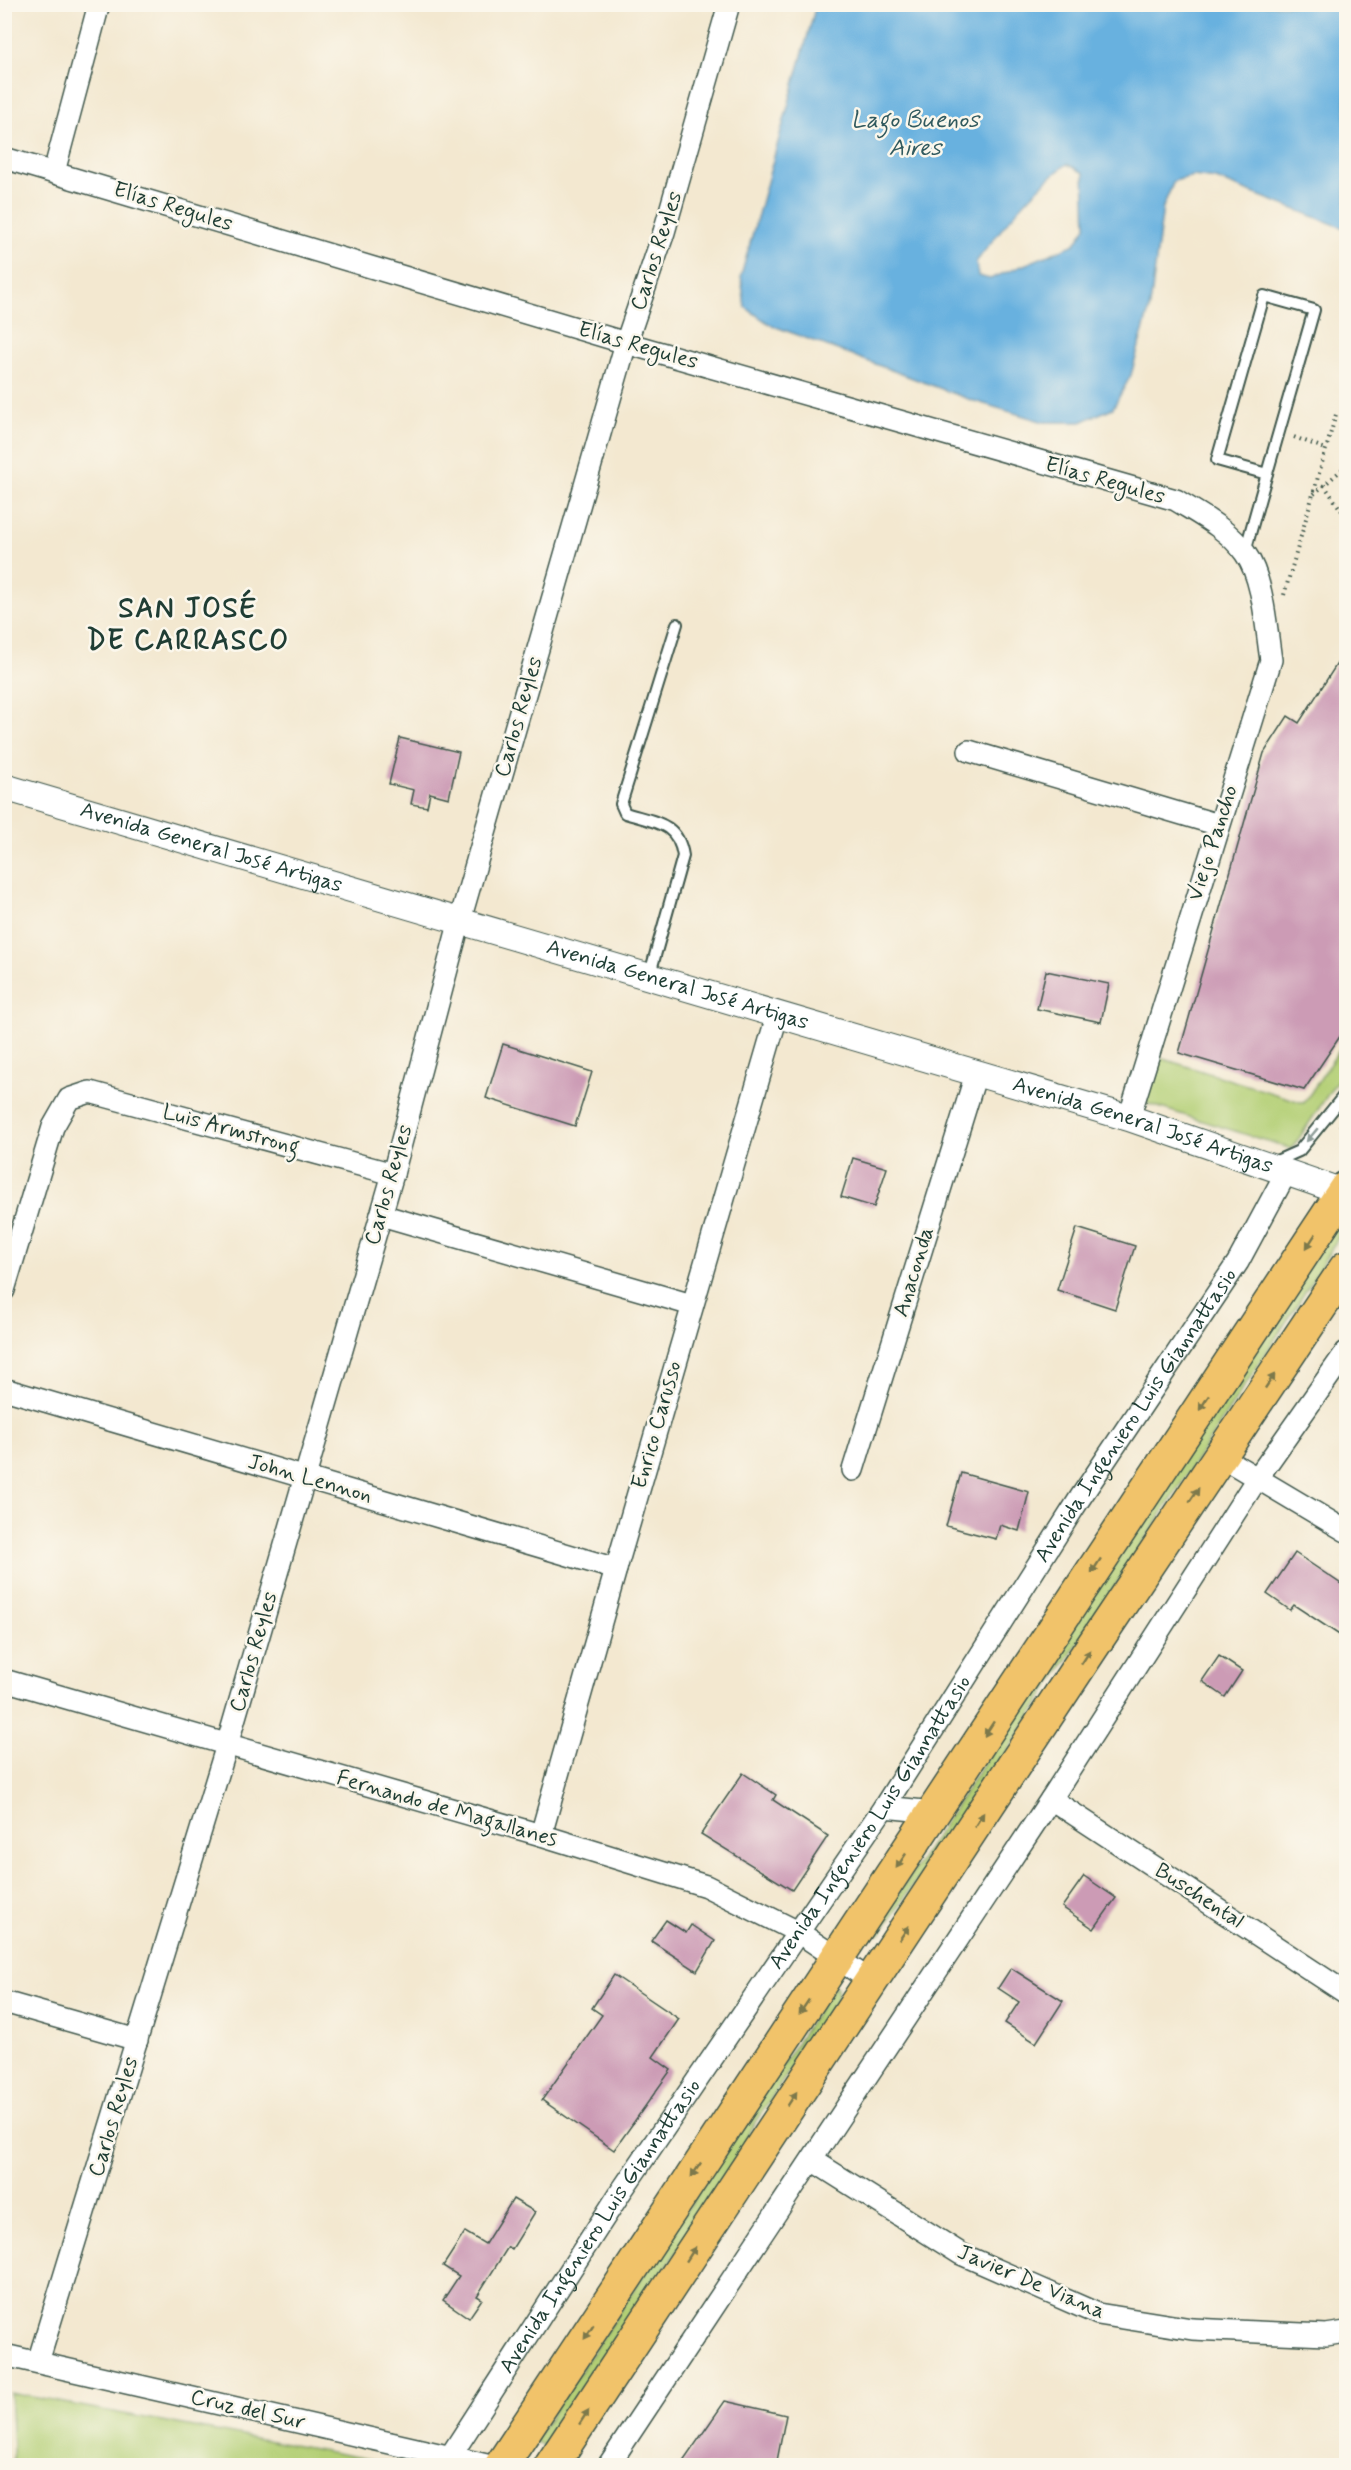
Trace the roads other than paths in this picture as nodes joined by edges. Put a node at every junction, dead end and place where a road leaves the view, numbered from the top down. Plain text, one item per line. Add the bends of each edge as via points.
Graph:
1 (99, 4) edge
2 (729, 4) edge
3 (4, 158) edge
4 (54, 172) junction
5 (626, 343) junction
6 (1267, 474) junction
7 (1248, 559) junction
8 (677, 624) dead end
9 (969, 751) dead end
10 (4, 787) edge
11 (1219, 825) junction
12 (460, 920) junction
13 (649, 977) junction
14 (777, 1016) junction
15 (976, 1074) junction
16 (1347, 1093) edge
17 (1129, 1118) junction
18 (1277, 1167) junction
19 (393, 1174) junction
20 (1346, 1191) edge
21 (381, 1215) junction
22 (1347, 1268) edge
23 (4, 1290) edge
24 (692, 1305) junction
25 (1347, 1352) edge
26 (4, 1389) edge
27 (1220, 1456) junction
28 (853, 1470) dead end
29 (304, 1478) junction
30 (1258, 1478) junction
31 (1347, 1532) edge
32 (616, 1569) junction
33 (4, 1680) edge
34 (227, 1745) junction
35 (1051, 1799) junction
36 (884, 1807) junction
37 (934, 1812) junction
38 (541, 1835) junction
39 (798, 1932) junction
40 (836, 1959) junction
41 (871, 1981) junction
42 (1347, 1993) edge
43 (4, 2002) edge
44 (137, 2040) junction
45 (812, 2160) junction
46 (1347, 2332) edge
47 (4, 2355) edge
48 (38, 2362) junction
49 (447, 2461) edge
50 (491, 2466) edge
51 (501, 2466) edge
52 (551, 2466) edge
53 (608, 2466) edge

1 - 4 street
2 - 5 street, Carlos Reyles via 664,232
3 - 4 street, Elías Regules
4 - 5 street, Elías Regules
5 - 7 street, Elías Regules via 1176,500 1220,528
5 - 12 street, Carlos Reyles
6 - 6 lane via 1314,310 1264,296 1217,460
6 - 7 lane
7 - 11 street, Viejo Pancho via 1262,602 1271,660
8 - 13 lane via 621,804 626,813 669,827 681,842 683,856
9 - 11 street
10 - 12 street, Avenida General José Artigas
11 - 17 street, Viejo Pancho
12 - 13 street, Avenida General José Artigas
12 - 19 street, Carlos Reyles
13 - 14 street, Avenida General José Artigas
14 - 15 street, Avenida General José Artigas
14 - 24 street, Enrico Carusso
15 - 17 street, Avenida General José Artigas
15 - 28 street, Anaconda
16 -> 18 lane via 1299,1151
17 - 18 street, Avenida General José Artigas
18 - 20 street, Avenida General José Artigas
18 - 36 street, Avenida Ingeniero Luis Giannattasio via 1238,1262 1080,1498
19 - 21 street, Carlos Reyles
19 - 23 street, Luis Armstrong via 90,1092 69,1099 53,1127
20 -> 37 main road, Avenida Ingeniero Luis Giannattasio
21 - 24 street
21 - 29 street, Carlos Reyles
27 -> 22 main road
24 - 32 street, Enrico Carusso
25 - 30 street
26 - 29 street, John Lennon
27 - 30 street
41 -> 27 main road
29 - 32 street, John Lennon
29 - 34 street, Carlos Reyles
30 - 31 street
30 - 35 street
32 - 38 street, Enrico Carusso
33 - 34 street, Fernando de Magallanes
34 - 38 street, Fernando de Magallanes
34 - 44 street, Carlos Reyles
35 - 42 street, Buschental
35 - 45 street
36 - 37 street
36 - 39 street, Avenida Ingeniero Luis Giannattasio
37 -> 40 main road, Avenida Ingeniero Luis Giannattasio
38 - 39 street, Fernando de Magallanes via 706,1886
39 - 40 street, Fernando de Magallanes
39 - 49 street, Avenida Ingeniero Luis Giannattasio via 620,2193
40 - 41 street, Fernando de Magallanes
40 -> 51 main road, Avenida Ingeniero Luis Giannattasio
52 -> 41 main road
43 - 44 street
44 - 48 street, Carlos Reyles
45 - 46 street, Javier De Viana via 961,2254 1098,2314 1192,2329 1326,2335
45 - 53 street
47 - 48 street, Cruz del Sur
48 - 49 street, Cruz del Sur
49 - 50 street, Cruz del Sur

